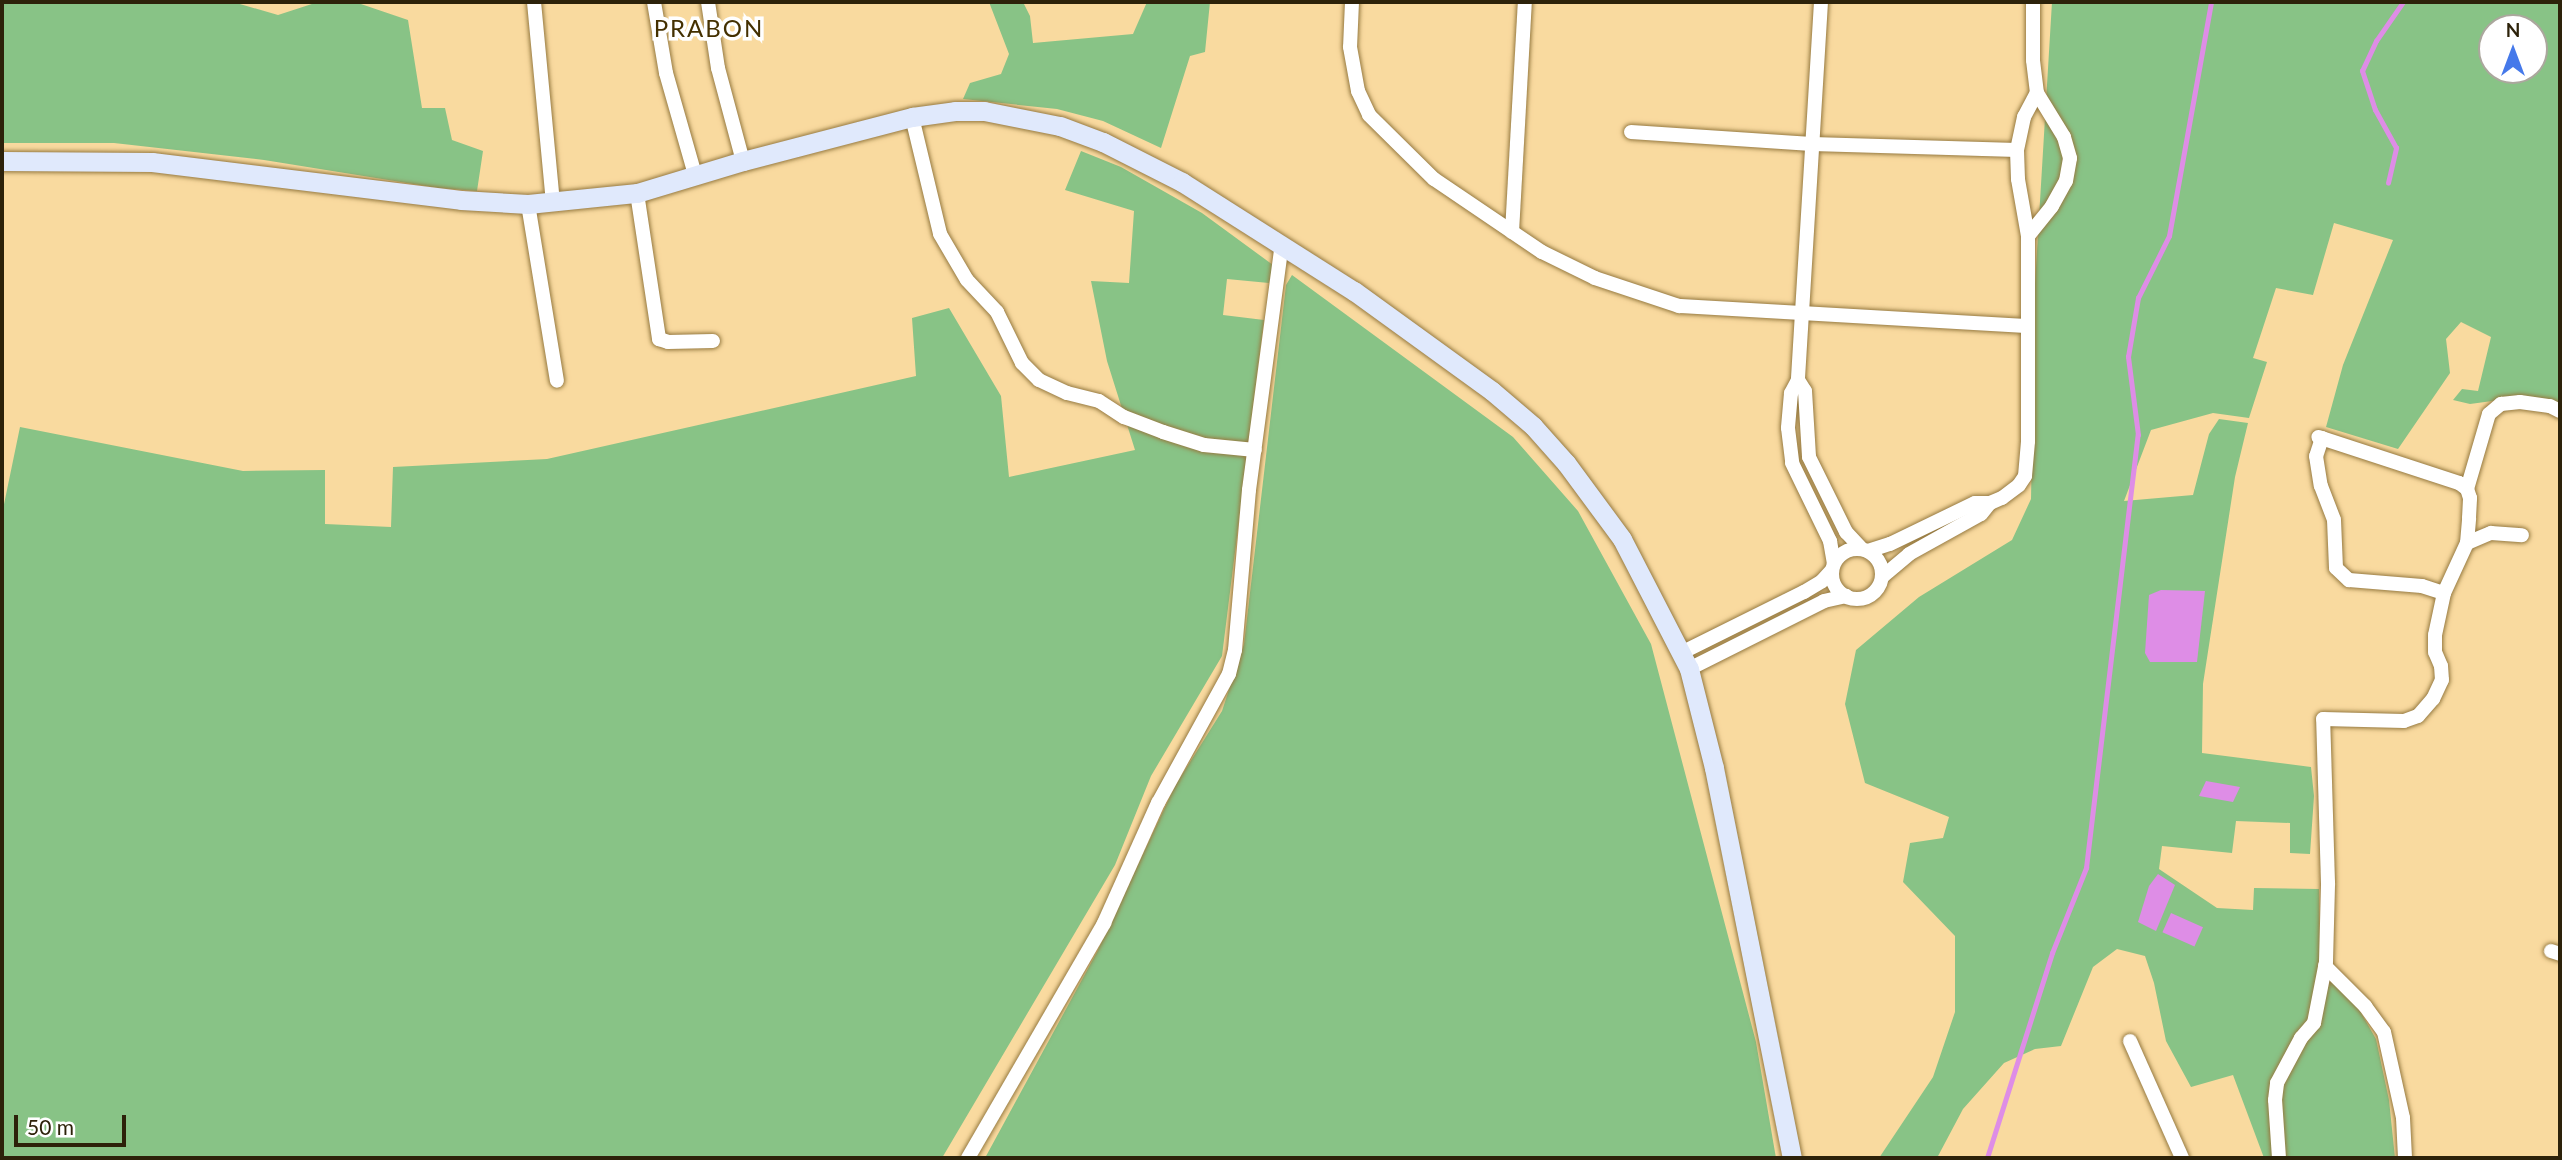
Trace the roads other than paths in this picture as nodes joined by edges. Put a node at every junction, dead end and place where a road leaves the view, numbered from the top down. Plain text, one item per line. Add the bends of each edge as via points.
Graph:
1 (534, 2) edge
2 (654, 2) edge
3 (708, 2) edge
4 (1352, 2) edge
5 (1525, 2) edge
6 (1821, 2) edge
7 (2033, 2) edge
8 (2036, 93) junction
9 (912, 117) junction
10 (1631, 132) dead end
11 (1812, 144) junction
12 (2017, 150) junction
13 (2, 160) edge
14 (743, 161) junction
15 (695, 175) junction
16 (637, 193) junction
17 (553, 202) junction
18 (528, 204) junction
19 (1512, 232) junction
20 (2028, 236) junction
21 (1282, 244) junction
22 (1803, 311) junction
23 (2027, 326) junction
24 (713, 341) dead end
25 (1798, 380) junction
26 (557, 381) dead end
27 (2560, 411) edge
28 (1255, 450) junction
29 (1819, 483) junction
30 (2467, 489) junction
31 (1804, 492) junction
32 (1990, 503) junction
33 (2522, 536) dead end
34 (2467, 543) junction
35 (1865, 550) junction
36 (1833, 566) junction
37 (1882, 577) junction
38 (2444, 593) junction
39 (1846, 596) junction
40 (1685, 661) junction
41 (2325, 966) junction
42 (2130, 1041) dead end
43 (968, 1158) edge
44 (1792, 1158) edge
45 (2182, 1158) edge
46 (2279, 1158) edge
47 (2405, 1158) edge

1 - 17 street
2 - 15 street via 666,73
3 - 14 street via 718,68
4 - 19 street via 1350,47 1358,91 1370,115 1434,179
5 - 19 street
6 - 11 street
7 - 8 street
8 - 12 street via 2024,117
8 - 20 street via 2064,137 2070,158 2061,189
9 - 14 street
9 - 21 street via 984,111 1060,126 1182,182
9 - 28 street via 940,234 968,280 997,312 1022,363 1039,380 1099,401 1124,417 1163,432 1205,445
10 - 11 street
11 - 12 street
11 - 22 street
12 - 20 street
13 - 18 street via 152,162
14 - 15 street
15 - 16 street
16 - 17 street
16 - 24 street via 659,339
17 - 18 street
18 - 26 street
19 - 22 street via 1595,278 1679,306
20 - 23 street
21 - 28 street
21 - 40 street via 1440,352 1533,426 1616,530
22 - 23 street
22 - 25 street
23 - 32 street via 2025,476
25 - 29 street via 1805,391 1807,444
25 - 31 street via 1791,393 1788,446
27 - 30 street via 2520,402 2501,404 2489,414
28 - 43 street via 1236,650 1229,674 1158,803 1104,923
29 - 31 street
29 - 35 street via 1846,533
30 - 34 street
30 - 38 street via 2320,438 2317,469 2334,520 2336,568 2349,580 2422,586
31 - 36 street via 1830,541
32 - 35 street via 1975,503 1890,544
32 - 37 street via 1981,514 1909,554
33 - 34 street via 2491,533
34 - 38 street
35 - 36 street via 1845,552
35 - 37 street via 1879,562
36 - 39 street via 1835,586
36 - 40 street via 1822,581
37 - 39 street via 1869,596
38 - 41 street via 2435,635 2442,680 2418,716 2404,721 2323,719 2329,921
39 - 40 street via 1824,601
40 - 44 street via 1714,768
41 - 46 street via 2314,1023 2277,1083
41 - 47 street via 2384,1031 2403,1118
42 - 45 street

